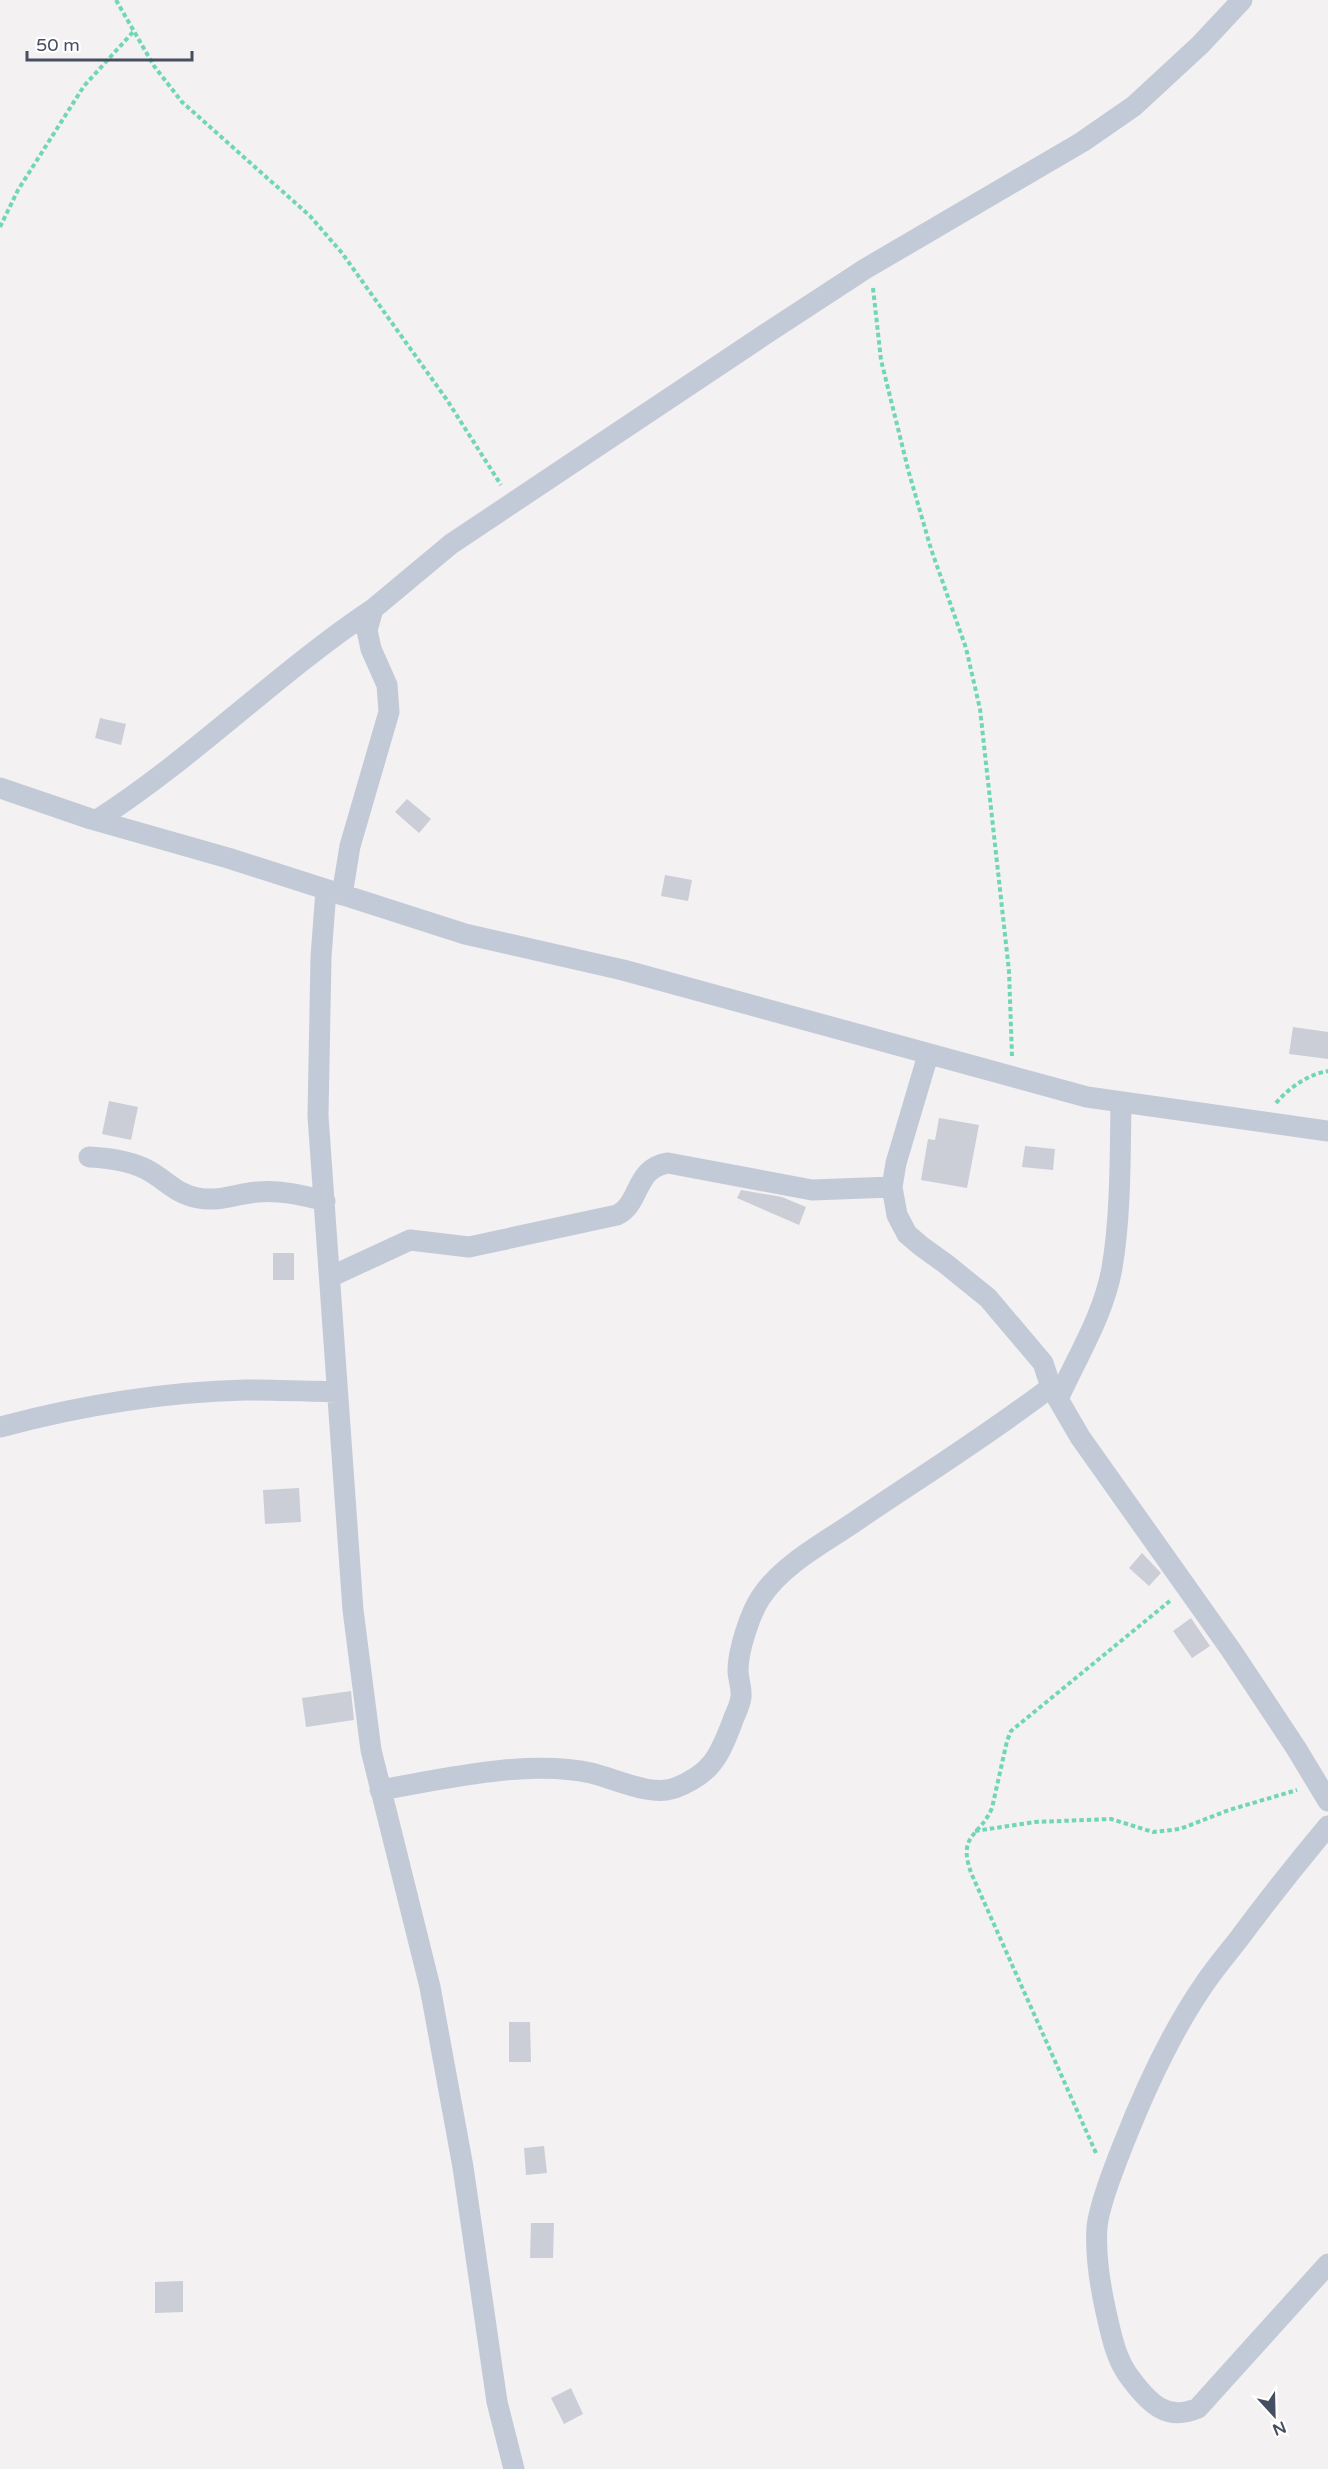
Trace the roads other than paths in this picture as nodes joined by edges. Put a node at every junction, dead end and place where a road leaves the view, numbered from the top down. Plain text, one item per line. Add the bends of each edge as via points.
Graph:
1 (1242, 0) edge
2 (373, 609) junction
3 (0, 788) edge
4 (97, 820) junction
5 (334, 892) junction
6 (928, 1055) junction
7 (1121, 1103) junction
8 (1328, 1131) edge
9 (89, 1157) dead end
10 (892, 1187) junction
11 (325, 1202) junction
12 (330, 1277) junction
13 (337, 1392) junction
14 (1054, 1393) junction
15 (0, 1427) edge
16 (380, 1790) junction
17 (1323, 1792) edge
18 (1328, 1826) edge
19 (1328, 2264) edge
20 (514, 2469) edge

1 - 2 street via 1134,106 1082,142 870,266 767,333 451,544
2 - 4 street via 313,652 184,759
2 - 5 street via 367,630 387,685 390,712
3 - 4 street
4 - 5 street
5 - 6 street via 465,934 623,970
5 - 11 street via 321,957 318,1116
6 - 7 street
6 - 10 street
7 - 8 street
7 - 14 street via 1112,1269 1099,1312
9 - 11 street via 132,1164 149,1171 182,1195 212,1200 282,1191
10 - 12 street via 812,1190 661,1164 650,1169 625,1210 617,1215 470,1246 410,1240
10 - 14 street via 897,1215 907,1234 988,1298 1043,1363
11 - 12 street
12 - 13 street
13 - 15 street via 244,1390 185,1394 108,1403
13 - 16 street via 353,1610
14 - 16 street via 806,1555 766,1590 754,1610 742,1647 738,1708 714,1763 696,1777 672,1789 653,1791 589,1773 545,1767
14 - 17 street via 1080,1437 1238,1659
16 - 20 street via 430,1987 463,2167 497,2402
18 - 19 street via 1205,1982 1137,2109 1097,2225 1098,2262 1111,2335 1125,2372 1153,2404 1172,2413 1184,2414 1198,2408

